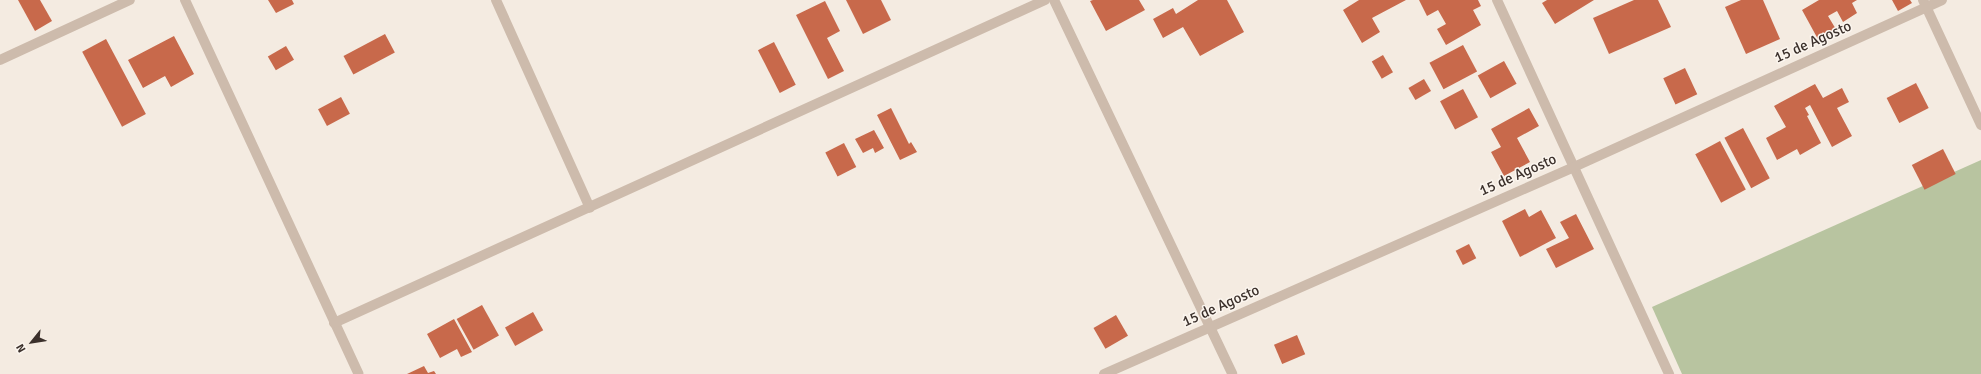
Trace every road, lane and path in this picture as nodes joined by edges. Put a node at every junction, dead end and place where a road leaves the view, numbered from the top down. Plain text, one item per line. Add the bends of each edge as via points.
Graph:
1 (130, 0) edge
2 (185, 0) edge
3 (496, 0) edge
4 (1045, 0) edge
5 (1054, 0) edge
6 (1497, 0) edge
7 (1942, 0) edge
8 (1924, 4) edge
9 (0, 60) edge
10 (1981, 125) edge
11 (1574, 167) junction
12 (590, 208) junction
13 (334, 323) junction
14 (1210, 327) junction
15 (359, 374) edge
16 (1104, 374) edge
17 (1232, 374) edge
18 (1669, 374) edge

1 - 9 street
2 - 13 street
3 - 12 street
4 - 12 street
5 - 14 street
6 - 11 street
7 - 8 street, 15 de Agosto
8 - 10 street
8 - 11 street, 15 de Agosto
11 - 14 street, 15 de Agosto
11 - 18 street
12 - 13 street
13 - 15 street
14 - 16 street, 15 de Agosto
14 - 17 street

